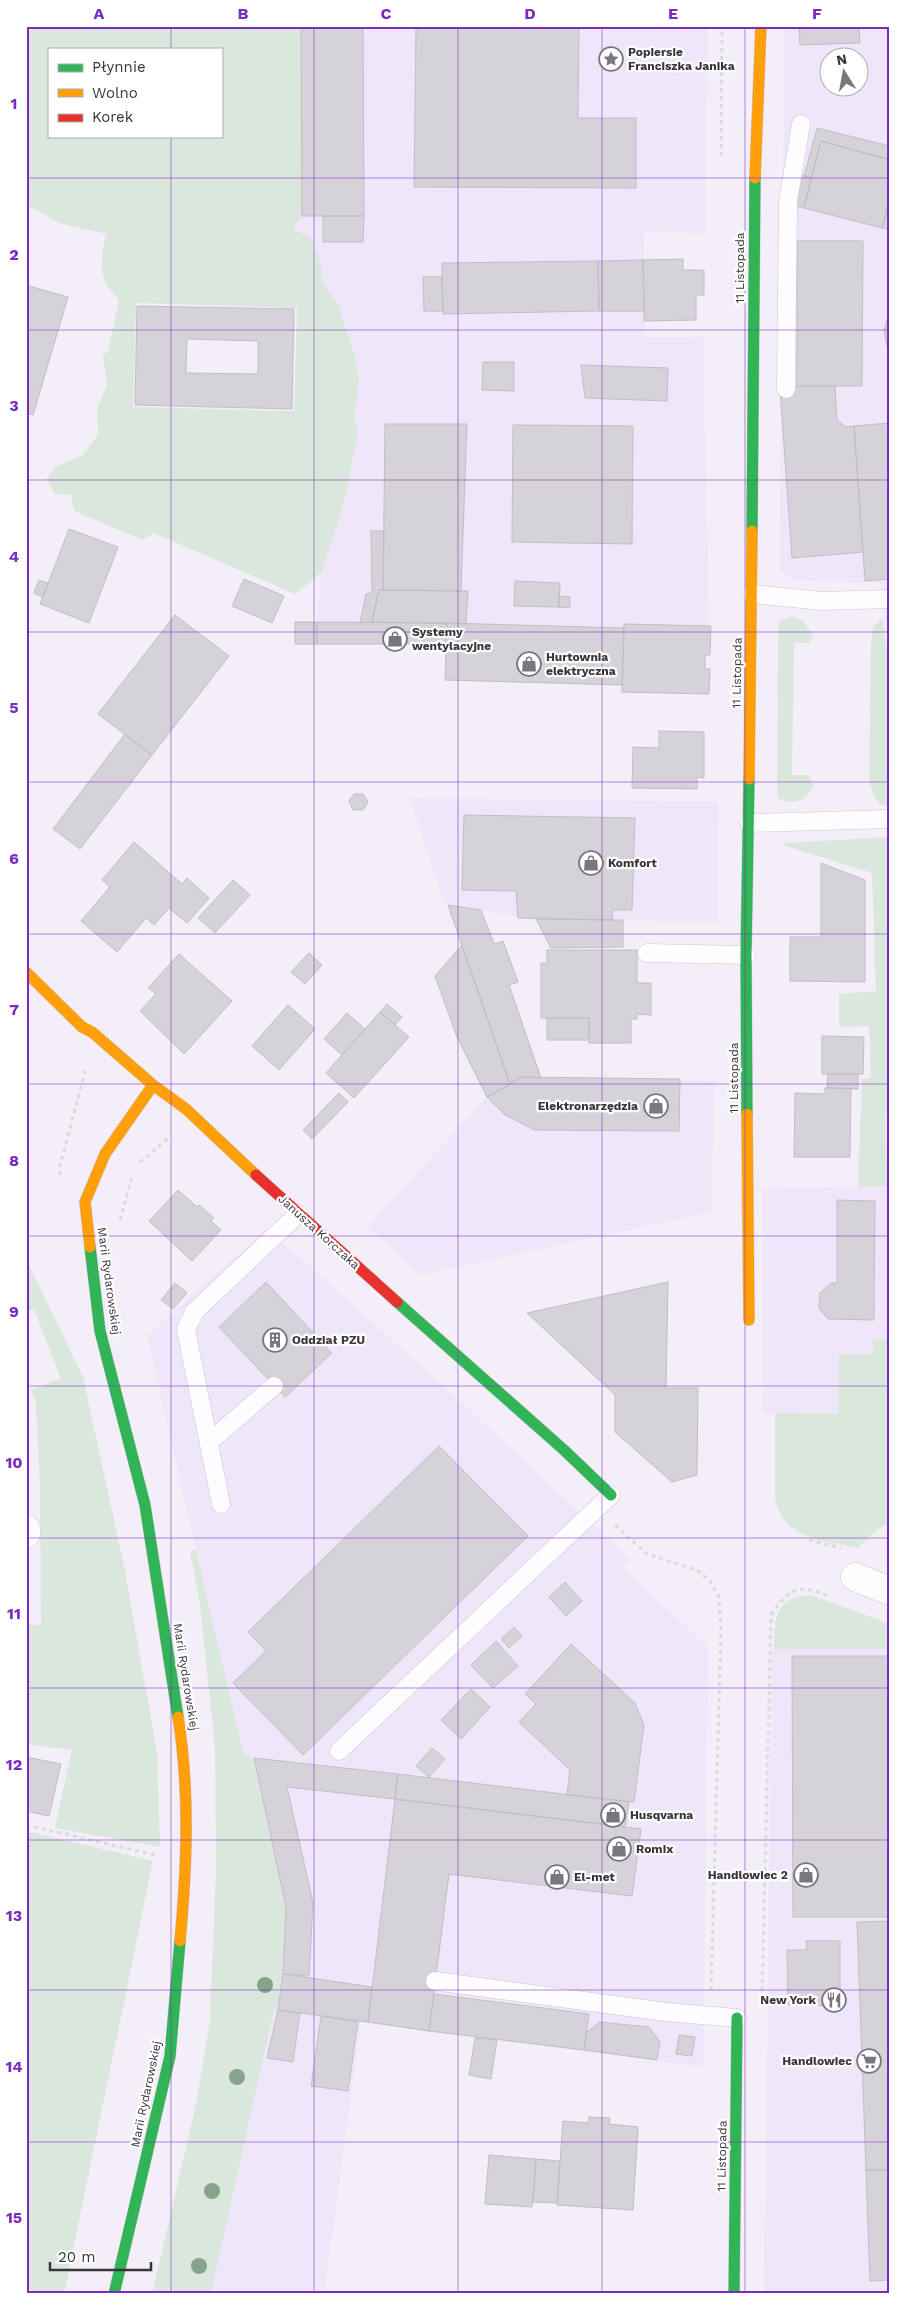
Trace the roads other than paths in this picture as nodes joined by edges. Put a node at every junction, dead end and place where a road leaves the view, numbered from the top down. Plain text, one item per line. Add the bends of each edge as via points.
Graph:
1 (760, 26) edge
2 (800, 124) dead end
3 (786, 389) dead end
4 (752, 594) junction
5 (890, 599) edge
6 (890, 819) edge
7 (749, 823) junction
8 (647, 953) dead end
9 (746, 955) junction
10 (26, 972) edge
11 (153, 1086) junction
12 (298, 1214) junction
13 (749, 1320) dead end
14 (274, 1386) dead end
15 (209, 1442) junction
16 (611, 1496) joint
17 (221, 1504) dead end
18 (26, 1529) edge
19 (26, 1534) edge
20 (854, 1577) dead end
21 (890, 1591) edge
22 (339, 1751) dead end
23 (435, 1981) dead end
24 (737, 2018) joint
25 (114, 2294) edge
26 (734, 2294) edge

1 - 4 street, 11 Listopada via 754,215
2 - 3 lane via 788,201
4 - 5 lane via 822,601
4 - 7 street, 11 Listopada
6 - 7 lane
7 - 9 street, 11 Listopada
8 - 9 lane
9 - 13 street, 11 Listopada
10 - 11 street, Janusza Korczaka via 82,1027 102,1040
11 - 12 street, Janusza Korczaka via 186,1109
11 - 25 street, Marii Rydarowskiej via 105,1154 85,1202 100,1331 145,1505 184,1756 186,1863 170,2056
12 - 15 lane via 194,1312 186,1330
12 - 16 street, Janusza Korczaka via 564,1450
14 - 15 lane
15 - 17 lane
16 - 22 lane
18 - 19 street
20 - 21 street
23 - 24 lane
24 - 26 street, 11 Listopada

